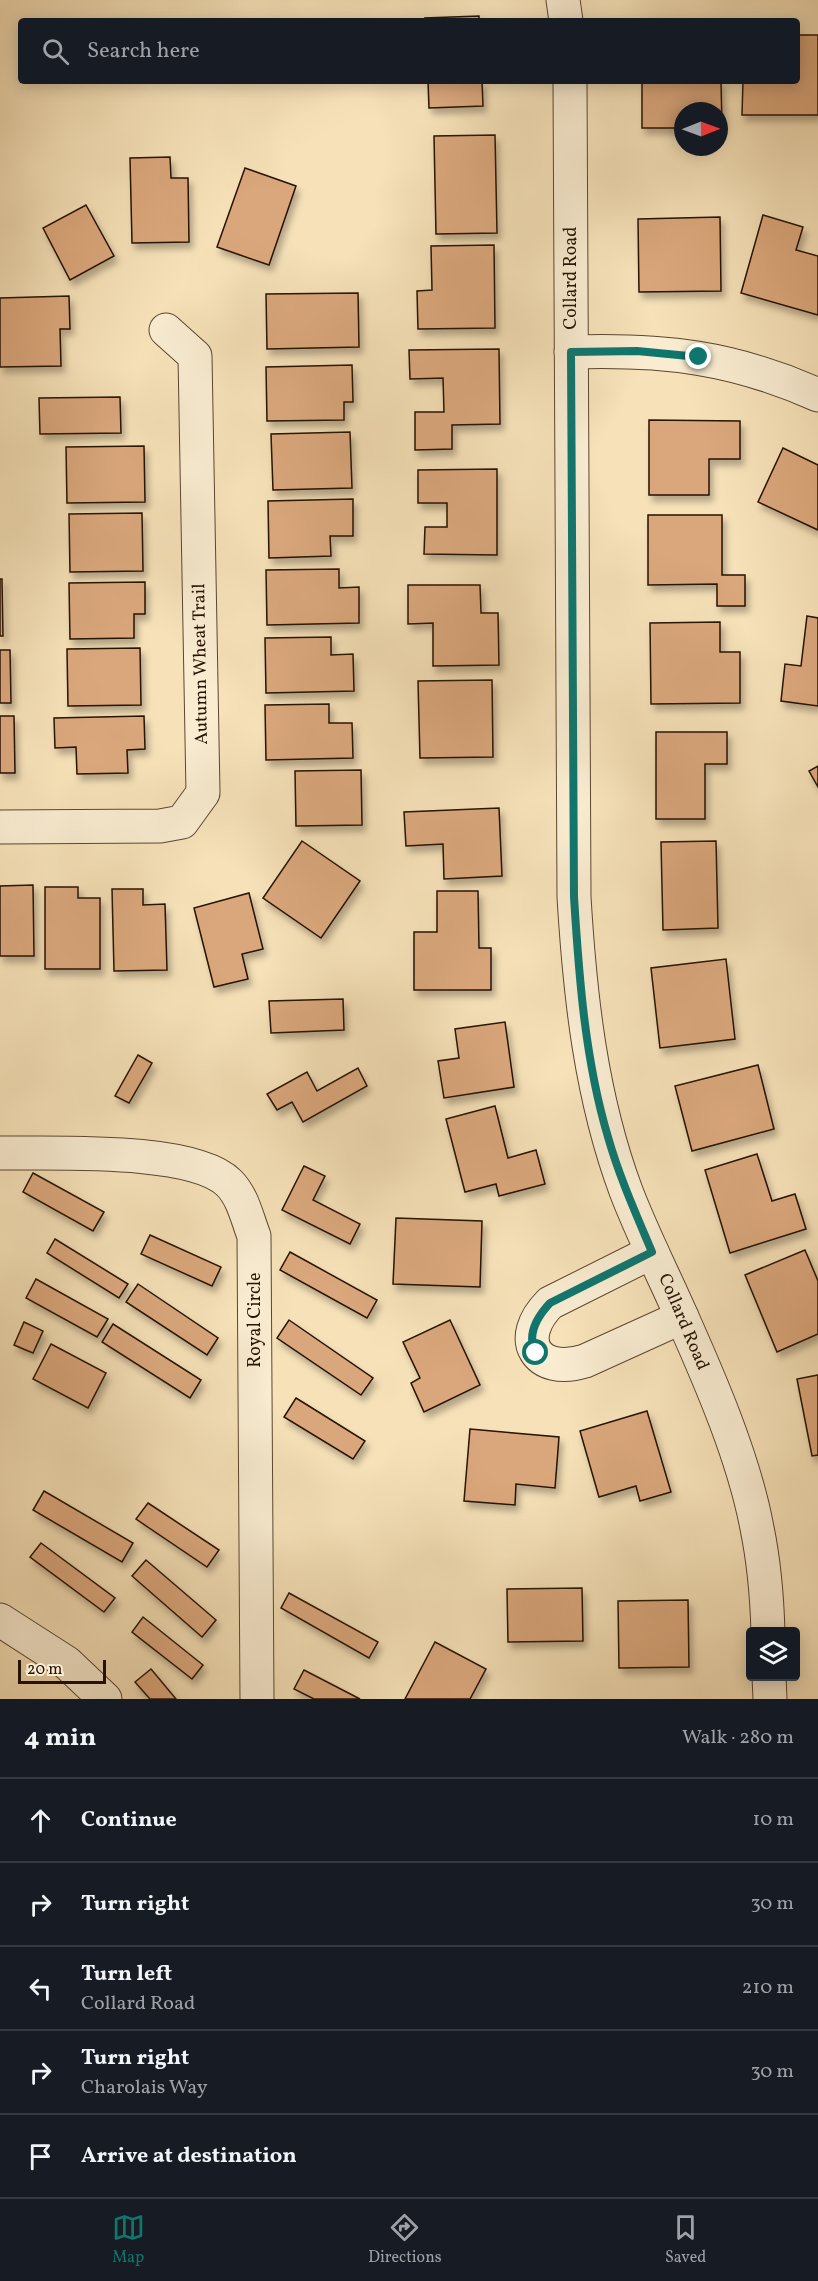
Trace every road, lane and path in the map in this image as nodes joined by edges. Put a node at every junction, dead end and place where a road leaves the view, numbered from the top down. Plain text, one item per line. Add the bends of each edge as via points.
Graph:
1 (563, 0) edge
2 (566, 18) edge
3 (570, 84) edge
4 (166, 330) dead end
5 (571, 352) junction
6 (818, 395) edge
7 (0, 827) edge
8 (0, 1153) edge
9 (652, 1252) junction
10 (682, 1317) junction
11 (0, 1620) edge
12 (768, 1627) edge
13 (770, 1681) edge
14 (105, 1699) edge
15 (257, 1699) edge
16 (770, 1699) edge

1 - 2 street
3 - 5 street, Collard Road
4 - 7 street, Autumn Wheat Trail via 195,356 203,793 182,822 171,824
5 - 6 street via 637,351 699,357 763,372
5 - 9 street, Collard Road via 574,897 578,958 607,1136
8 - 15 street, Royal Circle via 145,1156 206,1168 227,1181 238,1194 254,1236
9 - 10 street, Collard Road
9 - 10 street via 550,1303 535,1325 532,1345 545,1361 569,1366
10 - 12 street, Collard Road via 730,1435 757,1526
11 - 14 street via 67,1663
13 - 16 street

